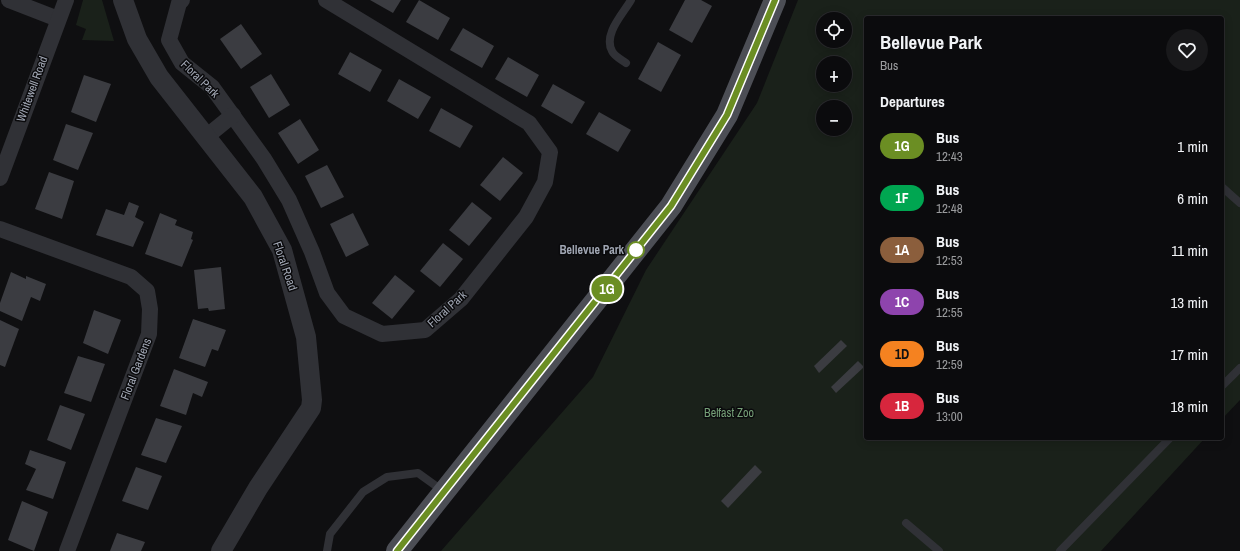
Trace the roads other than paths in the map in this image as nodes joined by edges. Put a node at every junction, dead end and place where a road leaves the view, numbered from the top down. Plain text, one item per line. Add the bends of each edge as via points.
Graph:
1 (9, 0) edge
2 (66, 0) edge
3 (123, 0) edge
4 (182, 0) edge
5 (326, 0) edge
6 (631, 0) edge
7 (775, 0) edge
8 (58, 19) junction
9 (626, 63) dead end
10 (233, 115) junction
11 (206, 137) junction
12 (0, 178) edge
13 (1224, 189) edge
14 (1240, 203) edge
15 (0, 229) edge
16 (1240, 368) edge
17 (1224, 384) edge
18 (1168, 440) edge
19 (444, 492) junction
20 (906, 524) dead end
21 (67, 551) edge
22 (220, 551) edge
23 (327, 551) edge
24 (397, 551) edge
25 (939, 551) edge
26 (1060, 551) edge

1 - 8 street
2 - 8 street, Whitewell Road
3 - 11 street, Floral Road via 137,39 159,77
4 - 10 street, Floral Park via 169,40 182,64 212,87
5 - 10 street, Floral Park via 528,123 550,152 545,182 526,217 461,299 424,330 382,334 344,316 327,293 289,200
6 - 9 lane via 609,41 612,52
7 - 19 main road via 727,115 671,206
8 - 12 street, Whitewell Road
10 - 11 street
11 - 22 street, Floral Road via 253,196 282,250 306,337 312,400 311,408
13 - 14 lane
15 - 21 street, Floral Gardens via 131,277 147,291 150,309 149,334
16 - 17 lane
18 - 26 lane
19 - 23 lane via 418,473 387,477 358,498 330,534
19 - 24 main road
20 - 25 lane

